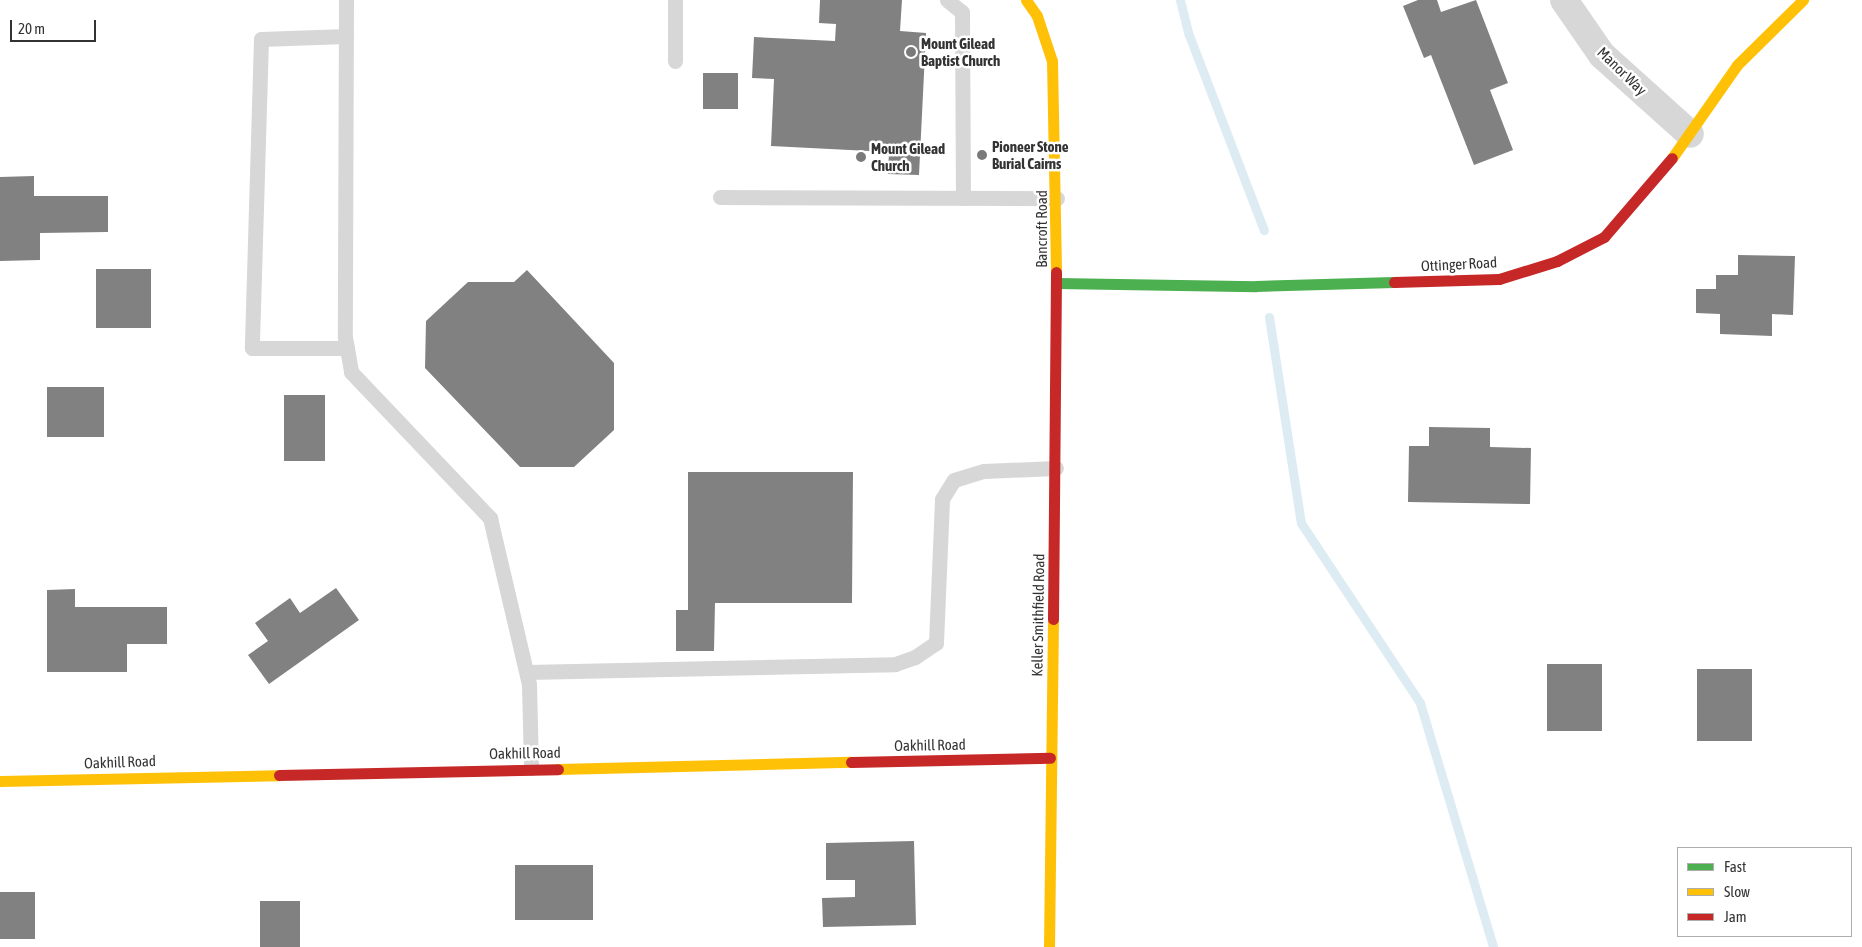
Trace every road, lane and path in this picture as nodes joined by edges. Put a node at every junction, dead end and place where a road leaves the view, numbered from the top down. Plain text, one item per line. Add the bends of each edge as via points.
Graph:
1 (346, 0) edge
2 (675, 0) edge
3 (947, 0) edge
4 (1026, 0) edge
5 (1564, 0) edge
6 (1803, 0) edge
7 (346, 36) junction
8 (675, 61) dead end
9 (1690, 134) junction
10 (720, 197) dead end
11 (963, 198) junction
12 (1057, 198) junction
13 (1057, 284) junction
14 (347, 348) junction
15 (1056, 468) junction
16 (526, 672) junction
17 (1050, 758) junction
18 (531, 768) junction
19 (0, 781) edge
20 (1049, 947) edge

1 - 7 lane
2 - 8 lane
3 - 11 lane via 962,12
4 - 12 street, Bancroft Road via 1037,16 1052,61
5 - 9 street, Manor Way via 1602,56
6 - 9 street, Ottinger Road via 1737,65
7 - 14 lane
7 - 14 lane via 261,39 252,348
9 - 13 street, Ottinger Road via 1604,237 1557,262 1499,279 1256,286
10 - 11 lane
11 - 12 lane
12 - 13 street, Bancroft Road
13 - 15 street, Keller Smithfield Road
14 - 16 lane via 351,372 490,518
15 - 16 lane via 984,471 954,480 942,500 936,643 915,657 895,664
15 - 17 street, Keller Smithfield Road
16 - 18 lane
17 - 18 street, Oakhill Road
17 - 20 street, Keller Smithfield Road
18 - 19 street, Oakhill Road

